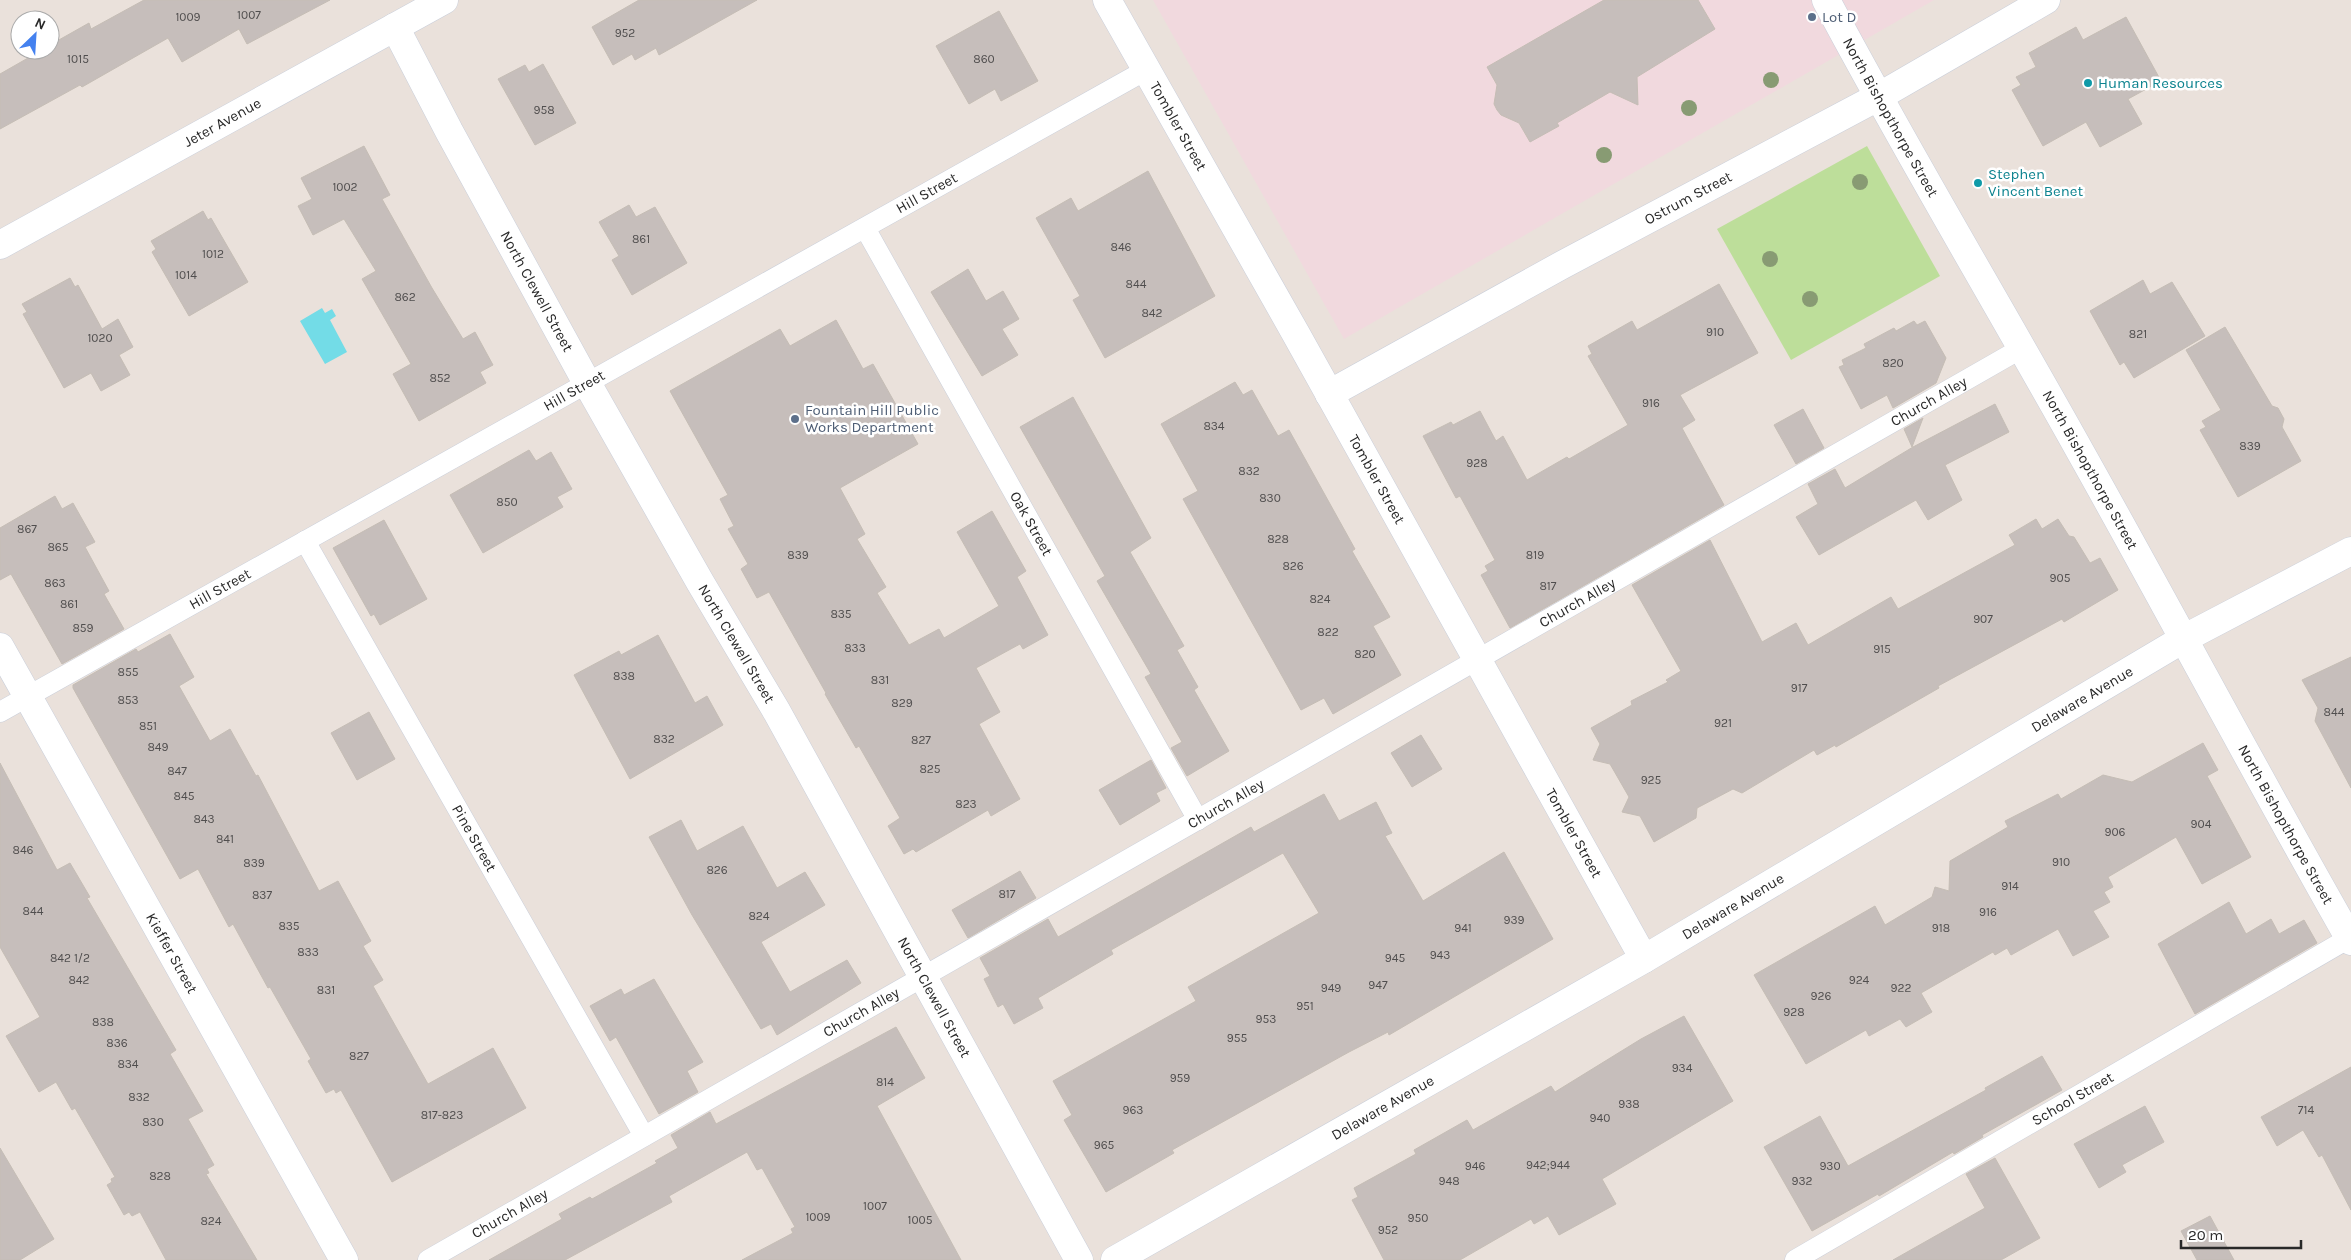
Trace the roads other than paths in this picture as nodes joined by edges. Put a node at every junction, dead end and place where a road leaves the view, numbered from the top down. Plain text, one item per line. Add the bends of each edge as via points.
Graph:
1 (444, 0) edge
2 (1107, 0) edge
3 (1826, 0) edge
4 (2046, 0) edge
5 (395, 27) junction
6 (1146, 70) junction
7 (1878, 97) junction
8 (864, 228) junction
9 (0, 245) edge
10 (2022, 348) junction
11 (587, 384) junction
12 (1329, 394) junction
13 (305, 541) junction
14 (2351, 551) edge
15 (2186, 638) junction
16 (0, 647) edge
17 (1477, 660) junction
18 (28, 696) junction
19 (0, 712) edge
20 (1198, 820) junction
21 (2350, 938) edge
22 (1644, 959) junction
23 (924, 976) junction
24 (644, 1136) junction
25 (344, 1260) edge
26 (428, 1260) edge
27 (1079, 1260) edge
28 (1115, 1260) edge
29 (1796, 1260) edge

1 - 5 street, Jeter Avenue
2 - 6 street, Tombler Street
3 - 7 street, North Bishopthorpe Street
4 - 7 street, Ostrum Street
5 - 9 street, Jeter Avenue
5 - 11 street, North Clewell Street
6 - 8 lane, Hill Street
6 - 12 street, Tombler Street
7 - 10 street, North Bishopthorpe Street
7 - 12 street, Ostrum Street via 1562,265
8 - 11 lane, Hill Street
8 - 20 lane, Oak Street
10 - 15 street, North Bishopthorpe Street
10 - 17 lane, Church Alley
11 - 13 lane, Hill Street
11 - 23 street, North Clewell Street via 777,712
12 - 17 street, Tombler Street
13 - 18 lane, Hill Street
13 - 24 lane, Pine Street
14 - 15 street, Delaware Avenue
15 - 21 street, North Bishopthorpe Street
15 - 22 street, Delaware Avenue
16 - 18 street, Kieffer Street
17 - 20 lane, Church Alley
17 - 22 street, Tombler Street
18 - 19 lane, Hill Street
18 - 25 street, Kieffer Street
20 - 23 lane, Church Alley
21 - 29 lane, School Street
22 - 28 street, Delaware Avenue
23 - 24 lane, Church Alley
23 - 27 street, North Clewell Street
24 - 26 lane, Church Alley

